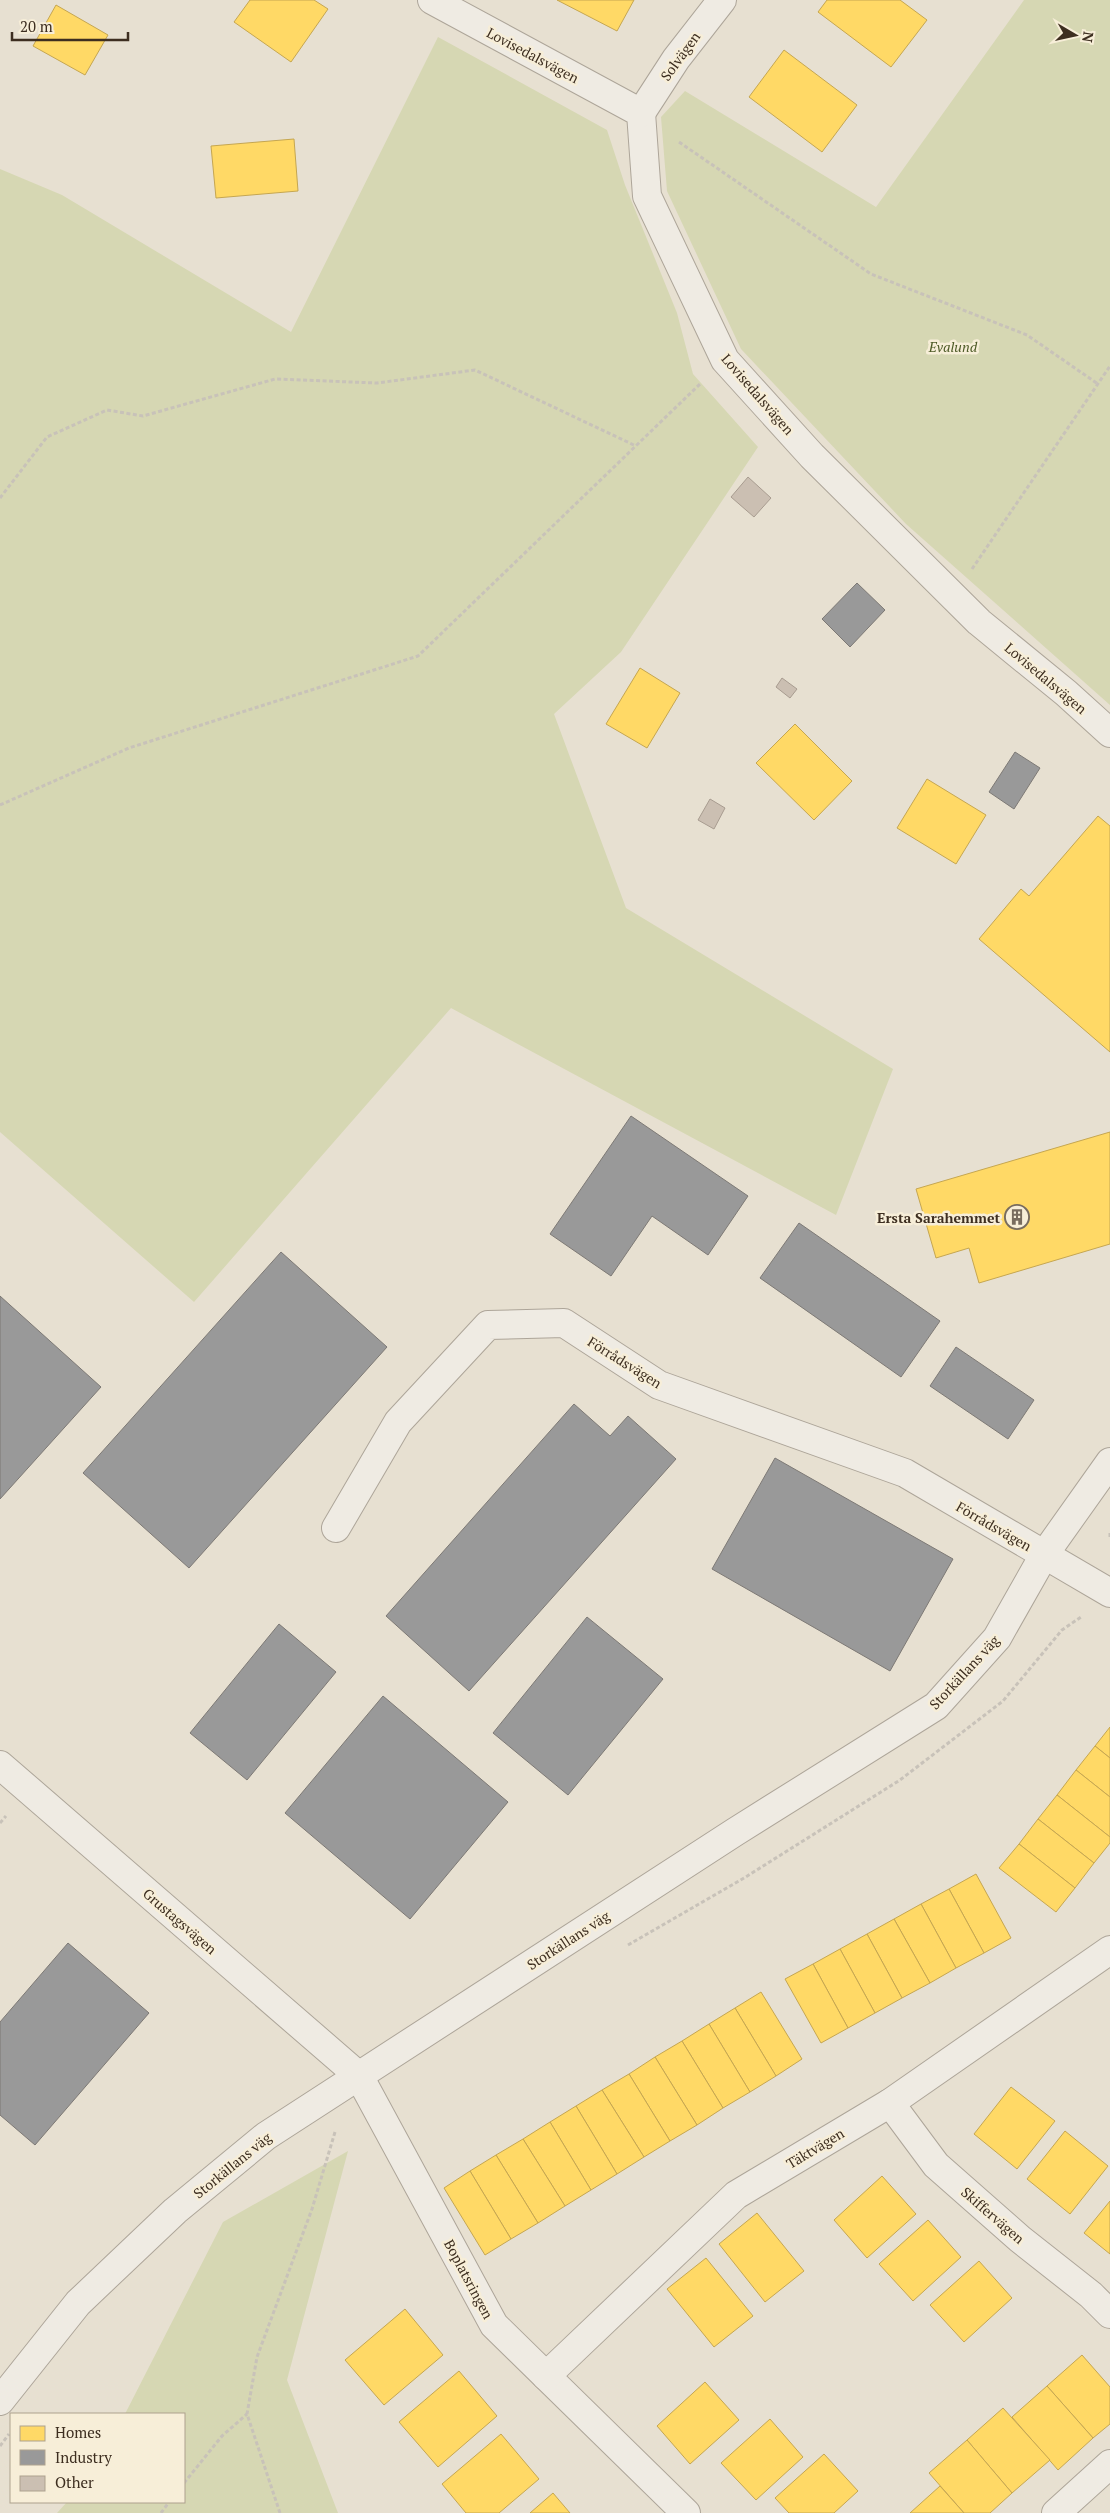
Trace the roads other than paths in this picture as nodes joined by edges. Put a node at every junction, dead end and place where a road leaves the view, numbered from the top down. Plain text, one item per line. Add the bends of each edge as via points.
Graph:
1 (432, 0) edge
2 (722, 0) edge
3 (641, 113) junction
4 (1110, 733) edge
5 (1110, 1462) edge
6 (336, 1528) dead end
7 (1044, 1555) junction
8 (1110, 1593) edge
9 (0, 1765) edge
10 (1110, 1950) edge
11 (365, 2086) junction
12 (890, 2103) junction
13 (1110, 2314) edge
14 (546, 2376) junction
15 (0, 2401) edge
16 (1110, 2464) edge
17 (686, 2513) edge
18 (1056, 2513) edge

1 - 3 street, Lovisedalsvägen
2 - 3 street, Solvägen via 676,59
3 - 4 street, Lovisedalsvägen via 647,196 725,360 812,456 979,622
5 - 7 street, Storkällans väg
6 - 7 street, Förrådsvägen via 398,1422 488,1325 564,1323 659,1386 905,1473
7 - 8 street
7 - 11 street, Storkällans väg via 997,1638 936,1706 735,1832
9 - 11 street, Grustagsvägen
10 - 12 street, Täktvägen
11 - 14 street, Boplatsringen via 494,2325
11 - 15 street, Storkällans väg via 266,2136 175,2211 78,2303
12 - 13 street, Skiffervägen via 936,2165
12 - 14 street, Täktvägen via 736,2195
14 - 17 street, Boplatsringen
16 - 18 street

